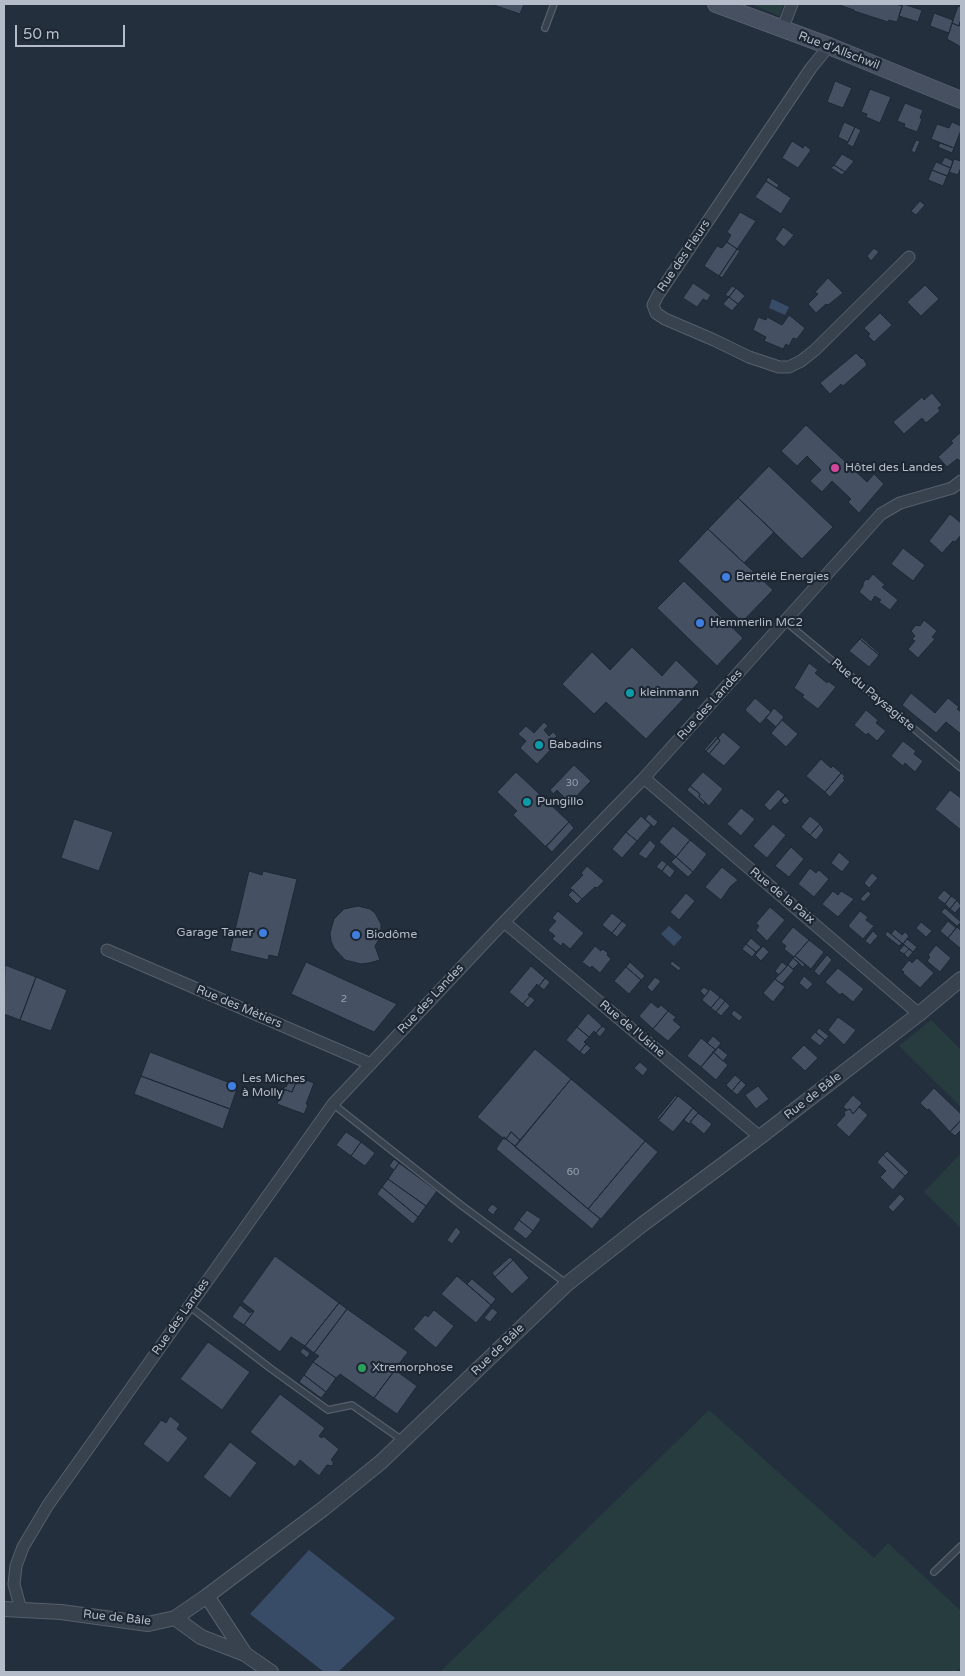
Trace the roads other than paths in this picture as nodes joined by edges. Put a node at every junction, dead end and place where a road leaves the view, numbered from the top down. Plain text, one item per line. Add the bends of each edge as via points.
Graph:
1 (554, 4) edge
2 (716, 4) edge
3 (792, 4) edge
4 (546, 28) dead end
5 (782, 30) junction
6 (829, 46) junction
7 (961, 100) edge
8 (909, 257) dead end
9 (961, 481) edge
10 (786, 622) junction
11 (961, 768) edge
12 (644, 778) junction
13 (504, 922) junction
14 (107, 950) dead end
15 (961, 979) edge
16 (919, 1014) junction
17 (371, 1064) junction
18 (333, 1104) junction
19 (760, 1137) junction
20 (567, 1284) junction
21 (189, 1306) junction
22 (404, 1441) junction
23 (961, 1546) edge
24 (934, 1572) dead end
25 (207, 1596) junction
26 (4, 1609) edge
27 (21, 1610) junction
28 (175, 1618) junction
29 (245, 1654) junction
30 (271, 1672) edge

1 - 4 lane
2 - 5 main road, Rue d'Allschwil
3 - 5 street
5 - 6 main road, Rue d'Allschwil
6 - 7 main road, Rue d'Allschwil
6 - 8 street, Rue des Fleurs via 811,68 653,305 665,319 749,357 789,367 815,350
9 - 10 street, Rue des Landes via 952,488 900,504 881,514
10 - 11 lane, Rue du Paysagiste
10 - 12 street, Rue des Landes
12 - 13 street, Rue des Landes
12 - 16 street, Rue de la Paix
13 - 17 street, Rue des Landes
13 - 19 street, Rue de l'Usine
14 - 17 street, Rue des Métiers
15 - 16 street, Rue de Bâle
16 - 19 street, Rue de Bâle
17 - 18 street, Rue des Landes
18 - 20 lane
18 - 21 street, Rue des Landes
19 - 20 street, Rue de Bâle
20 - 22 street, Rue de Bâle
21 - 22 lane via 328,1410 352,1405
21 - 27 street, Rue des Landes via 48,1504 23,1547 14,1584
22 - 25 street, Rue de Bâle via 323,1508
23 - 24 lane
25 - 28 street, Rue de Bâle
25 - 29 street
26 - 27 street, Rue de Bâle
27 - 28 street, Rue de Bâle via 148,1624
28 - 29 street via 201,1637
29 - 30 street

